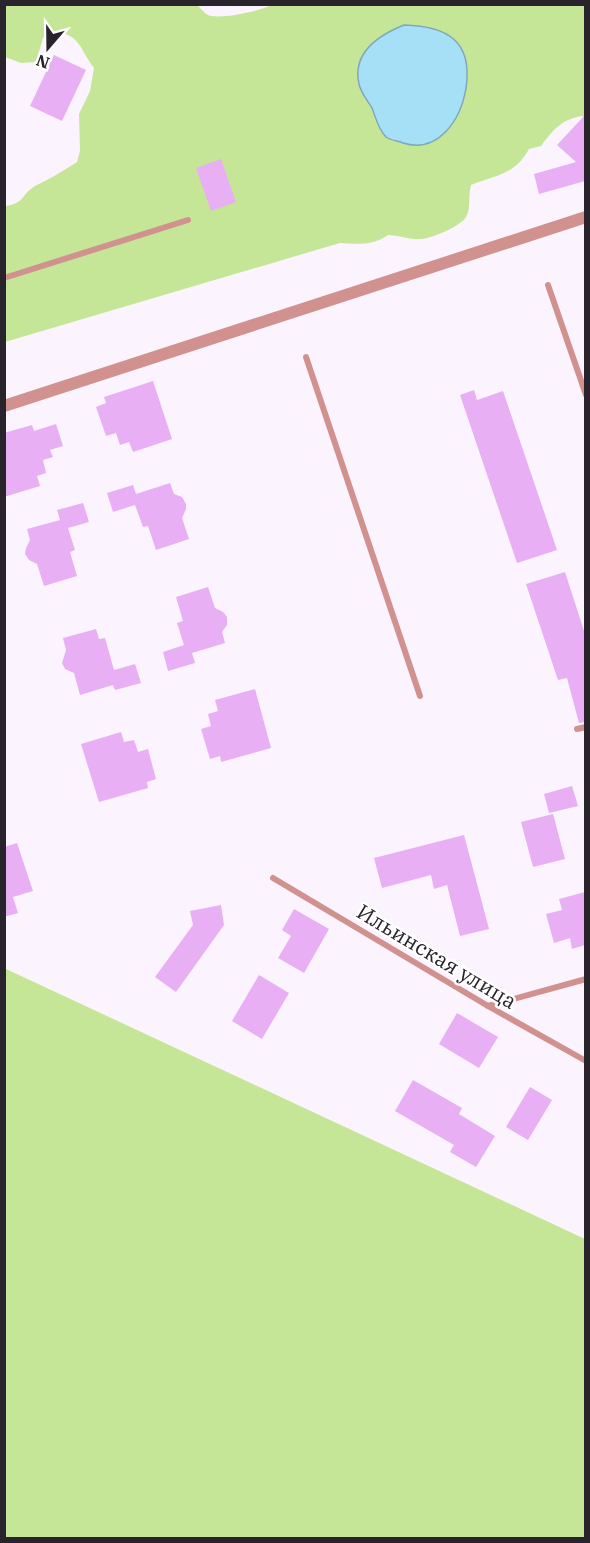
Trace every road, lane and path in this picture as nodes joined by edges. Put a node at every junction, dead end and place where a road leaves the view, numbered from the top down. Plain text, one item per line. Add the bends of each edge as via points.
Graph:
1 (585, 217) edge
2 (188, 220) dead end
3 (4, 278) edge
4 (548, 285) dead end
5 (306, 357) dead end
6 (585, 395) edge
7 (4, 406) edge
8 (420, 696) dead end
9 (585, 727) edge
10 (577, 729) dead end
11 (273, 878) dead end
12 (585, 979) edge
13 (488, 1006) junction
14 (585, 1060) edge

1 - 7 street
2 - 3 lane
4 - 6 lane
5 - 8 lane
9 - 10 lane
11 - 13 lane, Ильинская улица
12 - 13 lane
13 - 14 lane, Ильинская улица

